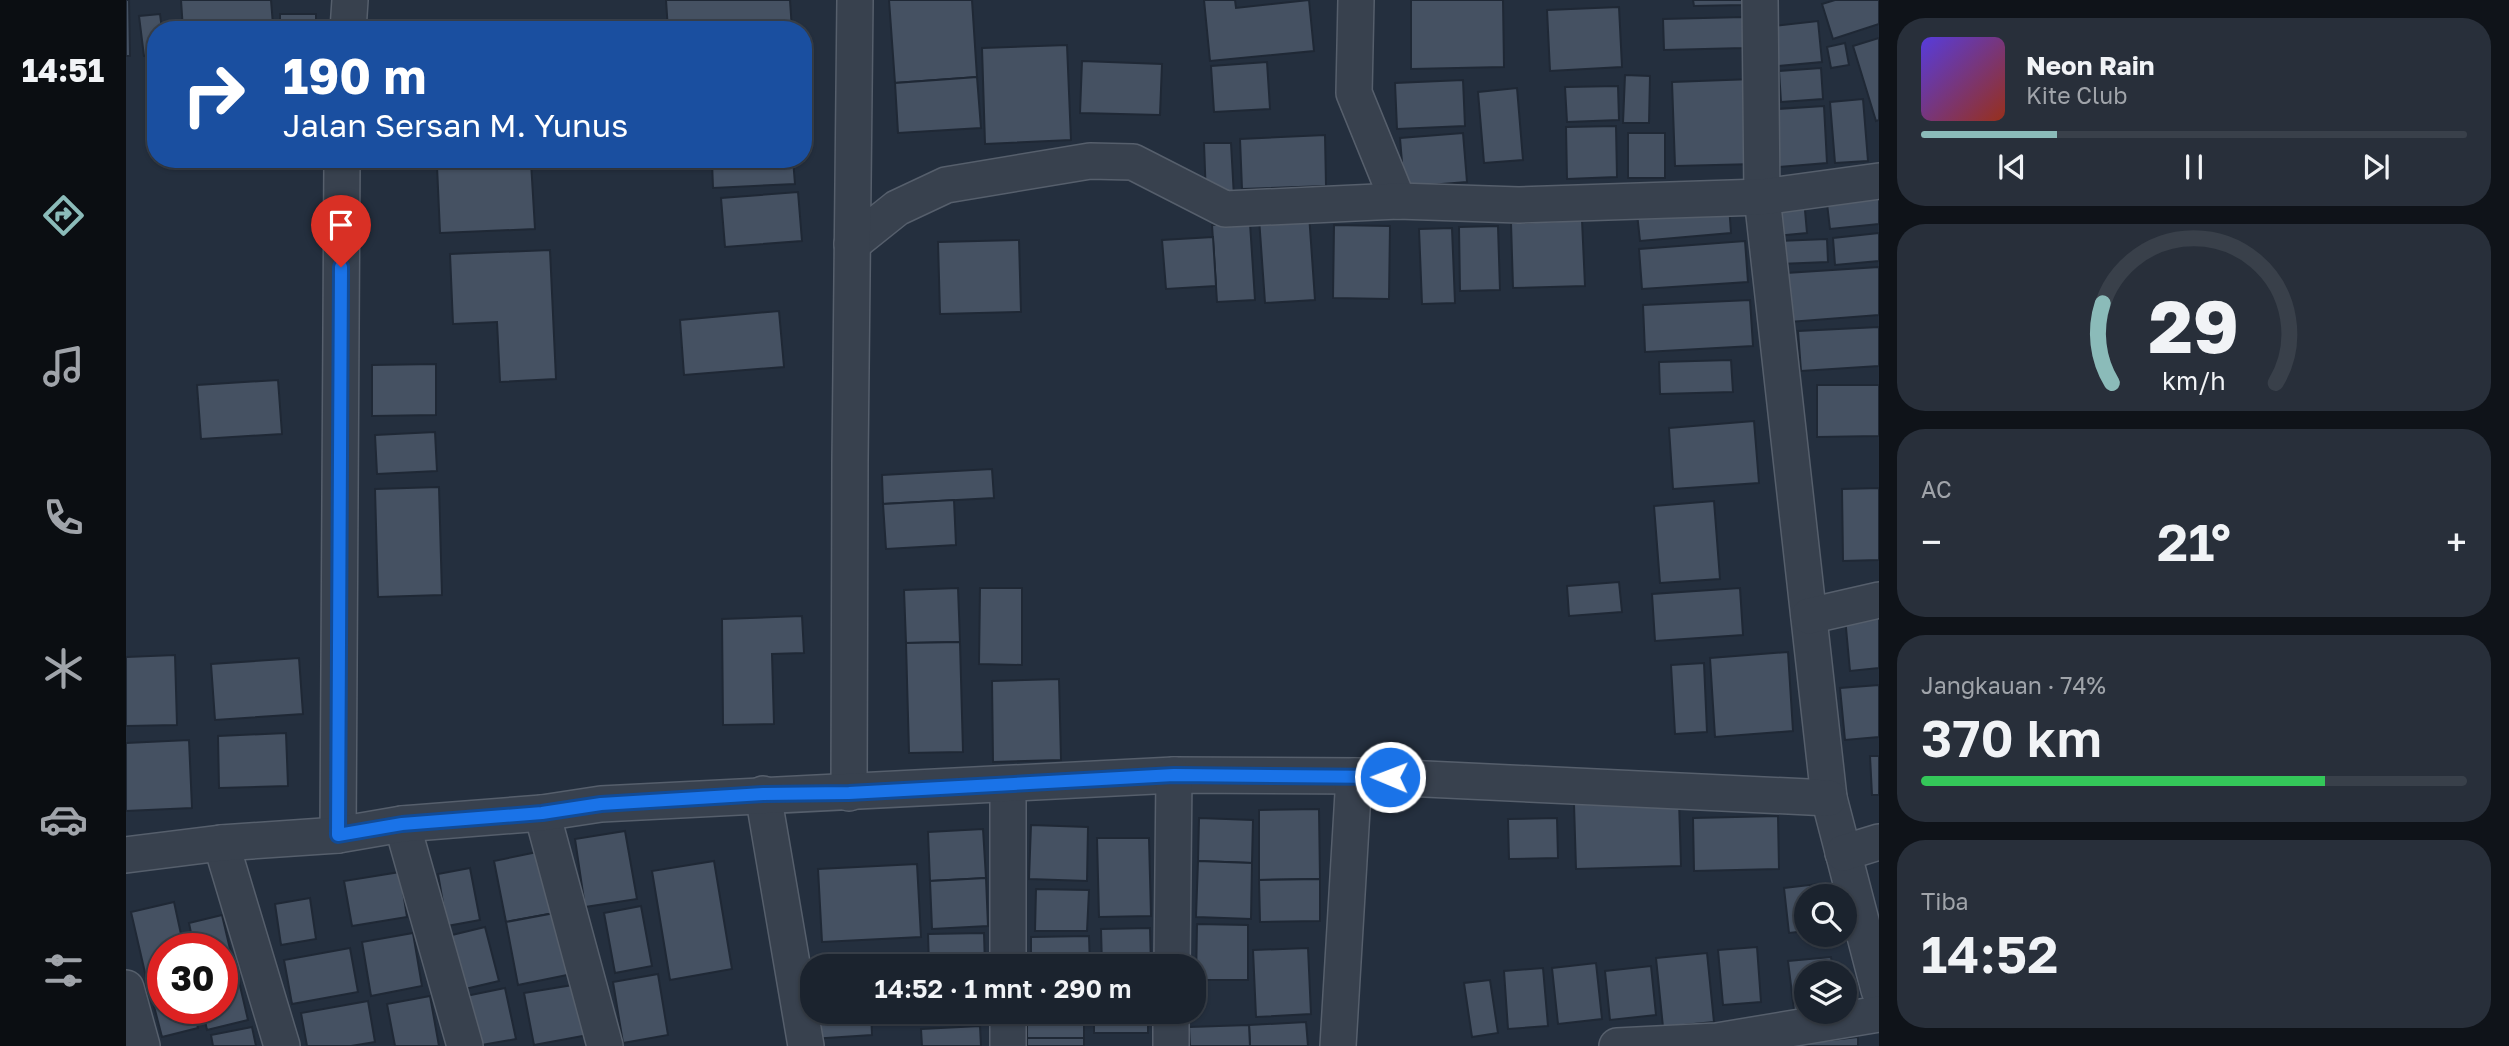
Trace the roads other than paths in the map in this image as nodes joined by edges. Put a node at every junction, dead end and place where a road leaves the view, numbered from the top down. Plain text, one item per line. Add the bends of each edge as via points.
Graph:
1 (350, 0) edge
2 (855, 0) edge
3 (1356, 0) edge
4 (1760, 0) edge
5 (349, 21) edge
6 (342, 168) edge
7 (1879, 181) edge
8 (1762, 197) junction
9 (1398, 201) junction
10 (852, 244) junction
11 (1879, 600) edge
12 (1809, 617) junction
13 (1174, 775) junction
14 (1354, 776) junction
15 (1008, 784) junction
16 (849, 793) junction
17 (763, 794) junction
18 (1829, 797) junction
19 (542, 813) junction
20 (402, 824) junction
21 (338, 835) junction
22 (1879, 842) edge
23 (221, 843) junction
24 (1843, 853) junction
25 (126, 855) edge
26 (1008, 954) edge
27 (1172, 954) edge
28 (126, 988) edge
29 (1879, 990) edge
30 (1879, 1014) edge
31 (1008, 1024) edge
32 (1171, 1024) edge
33 (142, 1046) edge
34 (282, 1046) edge
35 (465, 1046) edge
36 (605, 1046) edge
37 (806, 1046) edge
38 (1008, 1046) edge
39 (1171, 1046) edge
40 (1338, 1046) edge
41 (1617, 1046) edge

1 - 5 street
2 - 10 street
3 - 9 street via 1354,93
4 - 8 street
6 - 21 street
7 - 8 street
8 - 9 street via 1519,205
8 - 12 street
9 - 10 street via 1225,209 1133,162 1090,161 946,185 897,208
10 - 16 street
11 - 12 street
12 - 18 street
13 - 14 street
13 - 15 street
13 - 27 street
14 - 18 street
14 - 40 street
15 - 16 street
15 - 26 street
16 - 17 street
17 - 19 street via 601,804
17 - 37 street
18 - 24 street
19 - 20 street
19 - 36 street
20 - 21 street
20 - 35 street
21 - 23 street
22 - 24 street
23 - 25 street
23 - 34 street
24 - 29 street
28 - 33 street
30 - 41 street via 1717,1041
31 - 38 street
32 - 39 street

